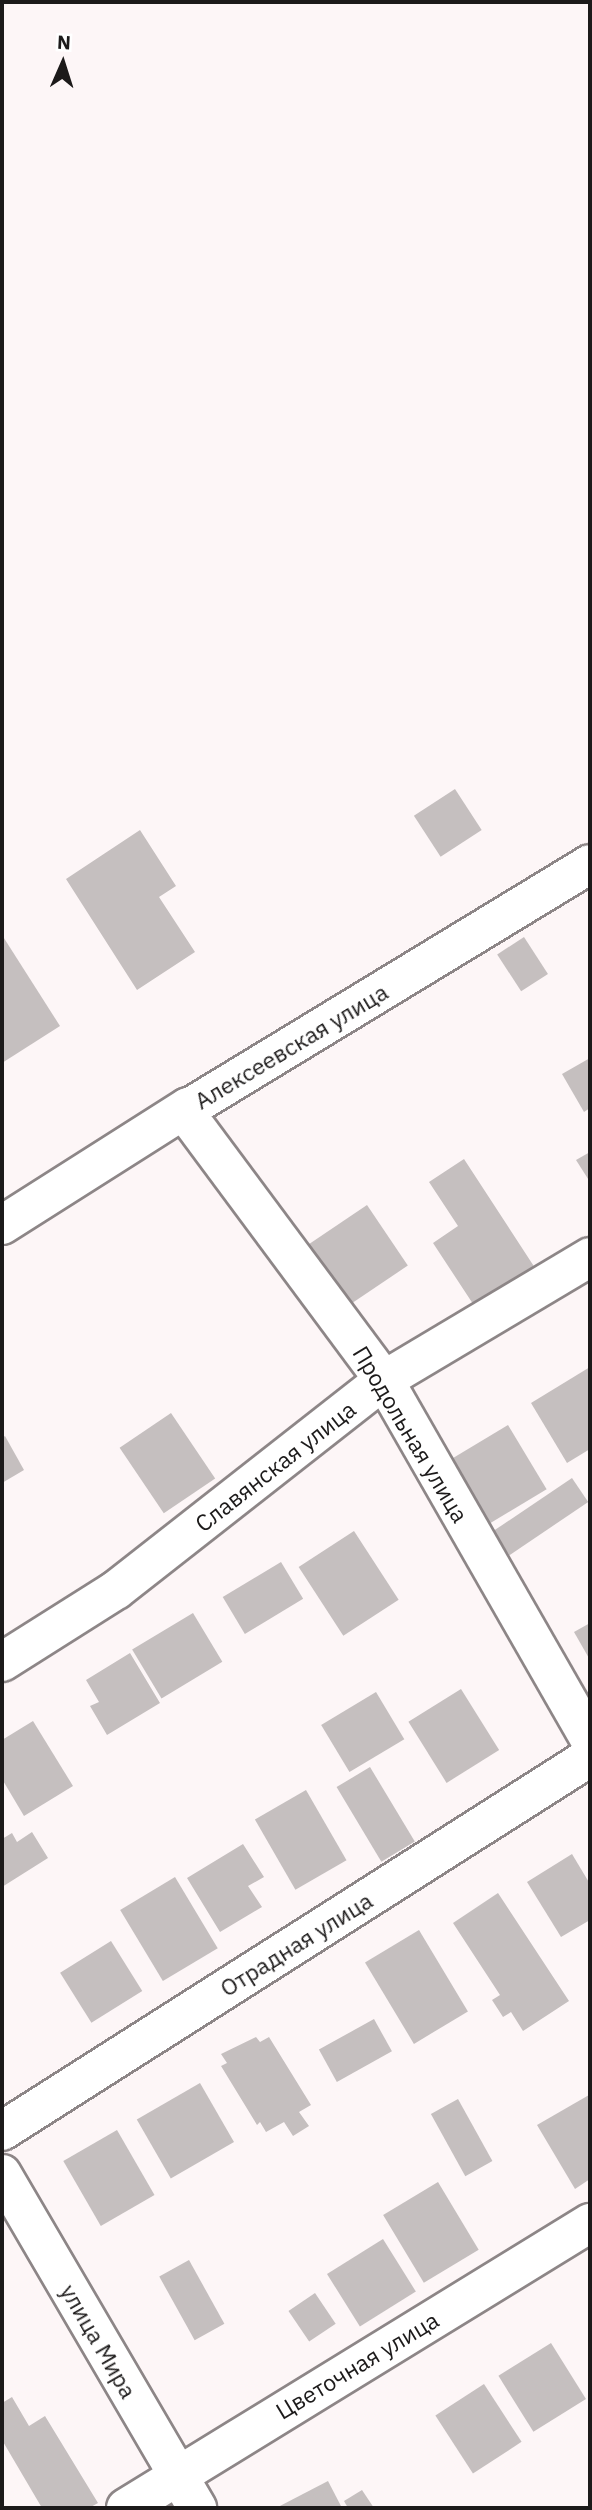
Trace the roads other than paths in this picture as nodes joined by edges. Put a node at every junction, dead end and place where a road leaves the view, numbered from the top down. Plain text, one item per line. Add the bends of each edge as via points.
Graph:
1 (590, 864) edge
2 (184, 1111) junction
3 (2, 1226) edge
4 (590, 1257) edge
5 (384, 1380) junction
6 (2, 1662) edge
7 (590, 1738) edge
8 (590, 1758) edge
9 (2, 2132) edge
10 (2, 2174) edge
11 (590, 2223) edge
12 (177, 2475) junction
13 (126, 2508) edge
14 (197, 2508) edge

1 - 2 street, Алексеевская улица
2 - 3 street, Алексеевская улица via 188,1107
2 - 5 street, Продольная улица
4 - 5 street, Славянская улица
5 - 6 street, Славянская улица via 116,1590
5 - 7 street, Продольная улица
8 - 9 street, Отрадная улица
10 - 12 street, улица Мира
11 - 12 street, Цветочная улица
12 - 13 street, Цветочная улица
12 - 14 street, улица Мира

